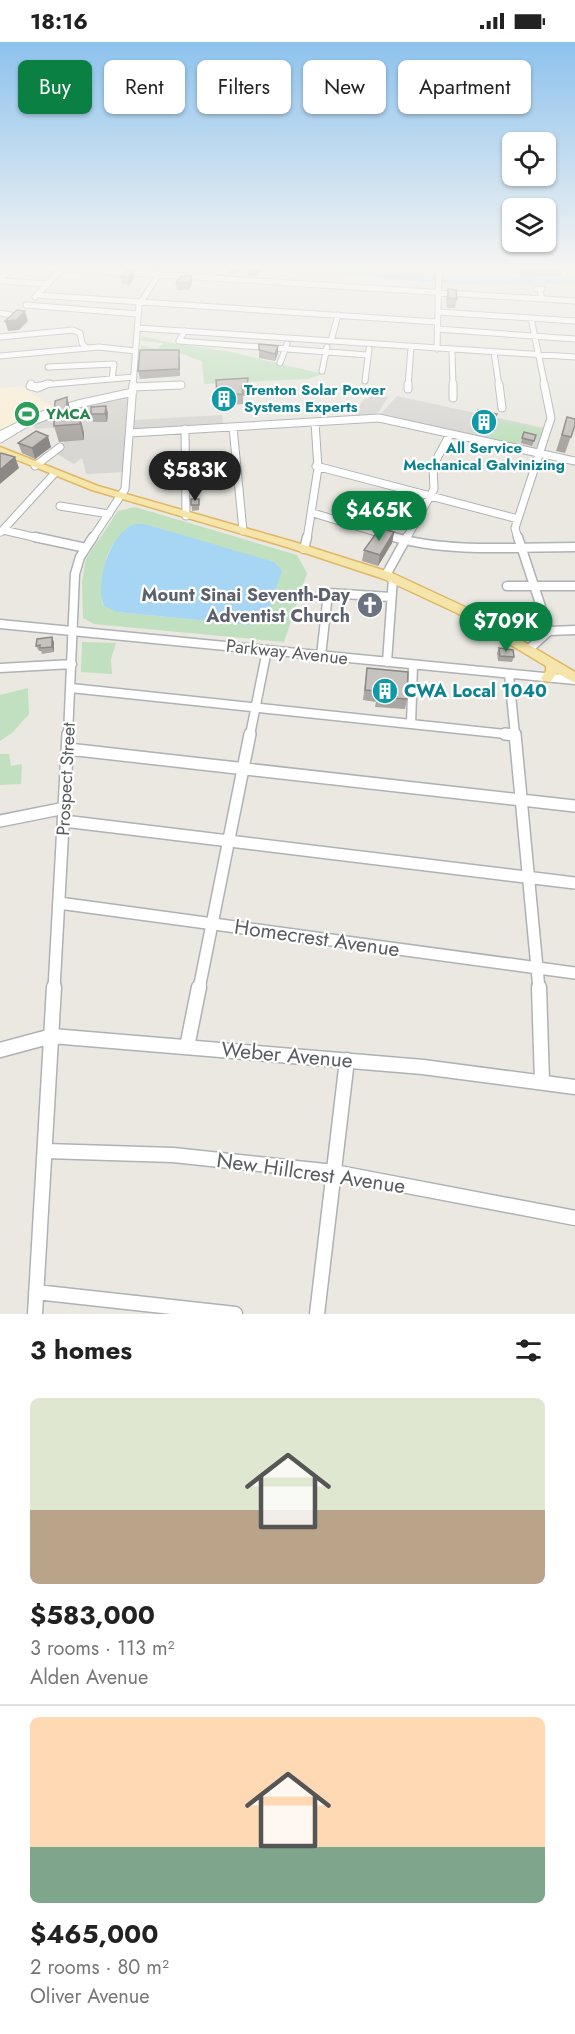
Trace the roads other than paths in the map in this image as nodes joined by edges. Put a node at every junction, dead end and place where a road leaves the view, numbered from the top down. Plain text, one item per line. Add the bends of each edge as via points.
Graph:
1 (335, 325) edge
2 (437, 325) edge
3 (532, 325) edge
4 (137, 327) joint
5 (437, 329) junction
6 (185, 331) junction
7 (0, 335) edge
8 (533, 336) junction
9 (289, 338) junction
10 (575, 339) edge
11 (330, 341) junction
12 (369, 344) junction
13 (411, 347) junction
14 (86, 348) junction
15 (285, 349) junction
16 (437, 349) junction
17 (452, 350) junction
18 (135, 351) junction
19 (326, 352) junction
20 (494, 352) junction
21 (368, 355) junction
22 (537, 355) junction
23 (0, 356) edge
24 (575, 357) edge
25 (280, 363) dead end
26 (81, 365) junction
27 (48, 367) dead end
28 (322, 371) dead end
29 (134, 378) junction
30 (112, 379) junction
31 (78, 381) junction
32 (364, 381) dead end
33 (50, 383) dead end
34 (181, 385) dead end
35 (408, 389) dead end
36 (133, 390) junction
37 (453, 398) dead end
38 (502, 408) dead end
39 (315, 422) junction
40 (232, 427) junction
41 (185, 429) junction
42 (130, 432) junction
43 (450, 434) junction
44 (0, 437) edge
45 (60, 447) dead end
46 (0, 450) edge
47 (539, 453) junction
48 (575, 461) edge
49 (35, 466) junction
50 (316, 466) junction
51 (54, 474) junction
52 (126, 487) junction
53 (108, 493) junction
54 (122, 497) junction
55 (430, 497) junction
56 (135, 501) junction
57 (60, 506) dead end
58 (112, 510) junction
59 (313, 513) junction
60 (186, 516) junction
61 (518, 519) junction
62 (243, 531) junction
63 (2, 532) edge
64 (407, 541) junction
65 (521, 547) junction
66 (575, 547) edge
67 (86, 548) junction
68 (304, 549) junction
69 (389, 577) junction
70 (507, 586) dead end
71 (534, 586) junction
72 (575, 586) edge
73 (391, 597) junction
74 (0, 624) edge
75 (575, 630) edge
76 (74, 631) junction
77 (549, 631) junction
78 (267, 650) junction
79 (528, 650) junction
80 (321, 656) junction
81 (387, 662) junction
82 (72, 664) junction
83 (413, 664) junction
84 (552, 665) junction
85 (0, 668) edge
86 (509, 675) junction
87 (547, 678) junction
88 (575, 679) edge
89 (71, 688) junction
90 (255, 708) junction
91 (411, 724) junction
92 (515, 735) junction
93 (68, 749) junction
94 (243, 769) junction
95 (521, 800) junction
96 (575, 806) edge
97 (64, 814) junction
98 (0, 821) edge
99 (228, 841) junction
100 (529, 878) junction
101 (575, 883) edge
102 (59, 903) junction
103 (212, 924) junction
104 (538, 968) junction
105 (575, 973) edge
106 (52, 1036) junction
107 (187, 1047) junction
108 (0, 1050) edge
109 (347, 1060) junction
110 (542, 1082) junction
111 (575, 1087) edge
112 (45, 1151) junction
113 (334, 1172) junction
114 (575, 1218) edge
115 (36, 1292) junction
116 (35, 1314) edge
117 (235, 1314) edge
118 (317, 1314) edge

1 - 11 street
2 - 5 street
3 - 8 street
4 - 6 street
4 - 18 street, Prospect Street
5 - 8 street
5 - 16 street
6 - 9 street
6 - 15 street via 179,342
7 - 14 street via 73,330 80,333
8 - 10 street
8 - 22 street
9 - 11 street
9 - 15 street
11 - 12 street
11 - 19 street
12 - 13 street
12 - 21 street
13 - 16 street
13 - 35 street
14 - 18 street
14 - 23 street
15 - 19 street
15 - 25 street
16 - 17 street
17 - 20 street
17 - 37 street
18 - 29 street, Prospect Street
19 - 21 street
19 - 28 street
20 - 22 street
20 - 38 street
21 - 32 street
22 - 24 street
22 - 47 street via 551,418
26 - 27 street
26 - 30 street via 114,364
26 - 31 street
29 - 30 street
29 - 36 street, Prospect Street
30 - 31 street
31 - 33 street
34 - 36 street
36 - 42 street, Prospect Street
36 - 44 street via 78,404
39 - 40 street
39 - 43 street via 379,418
39 - 50 street
40 - 41 street
40 - 62 street
41 - 42 street
41 - 60 street
42 - 52 street, Prospect Street
43 - 47 street
43 - 55 street via 433,466 434,487
45 - 49 street
46 - 49 main road
47 - 48 street
47 - 61 street
49 - 51 main road
50 - 55 street
50 - 59 street
51 - 53 main road
51 - 63 street
52 - 53 main road
52 - 54 street, Prospect Street
53 - 54 main road
54 - 56 main road
54 - 58 street, Prospect Street
55 - 61 street
55 - 64 street
56 - 58 main road
56 - 60 main road
57 - 58 street
58 - 67 street, Prospect Street
59 - 64 street
59 - 68 street
60 - 62 main road
61 - 65 street via 516,532
62 - 68 main road
63 - 67 street
64 - 65 street
64 - 69 street
65 - 66 street
65 - 71 street
67 - 76 street, Prospect Street via 75,574
68 - 69 main road
69 - 73 street
69 - 79 main road via 467,612
70 - 71 street
71 - 72 street
71 - 77 street
73 - 80 street via 328,593
73 - 81 street
74 - 76 street, Parkway Avenue
75 - 77 street
76 - 78 street, Parkway Avenue
76 - 82 street, Prospect Street
77 - 79 street
78 - 80 street, Parkway Avenue
78 - 90 street
79 - 84 main road
80 - 81 street, Parkway Avenue
81 - 83 street, Parkway Avenue
82 - 85 street
82 - 89 street, Prospect Street
83 - 86 street, Parkway Avenue
83 - 91 street
84 - 87 main road
84 - 88 main road
86 - 87 street, Parkway Avenue
86 - 92 street
87 - 88 street, Parkway Avenue
89 - 90 street
89 - 93 street, Prospect Street
90 - 91 street
90 - 94 street
91 - 92 street
92 - 95 street
93 - 94 street
93 - 97 street, Prospect Street
94 - 95 street
94 - 99 street
95 - 96 street
95 - 100 street
97 - 98 street
97 - 99 street
97 - 102 street, Prospect Street
99 - 100 street
99 - 103 street
100 - 101 street
100 - 104 street
102 - 103 street, Homecrest Avenue
102 - 106 street, Prospect Street
103 - 104 street, Homecrest Avenue
103 - 107 street
104 - 105 street, Homecrest Avenue
104 - 110 street
106 - 107 street, Weber Avenue
106 - 108 street, Weber Avenue
106 - 112 street, Prospect Street
107 - 109 street, Weber Avenue
109 - 110 street, Weber Avenue
109 - 113 street
110 - 111 street, Weber Avenue
112 - 113 street, New Hillcrest Avenue via 173,1155
112 - 115 street, Prospect Street
113 - 114 street, New Hillcrest Avenue
113 - 118 street
115 - 116 street, Prospect Street
115 - 117 street

